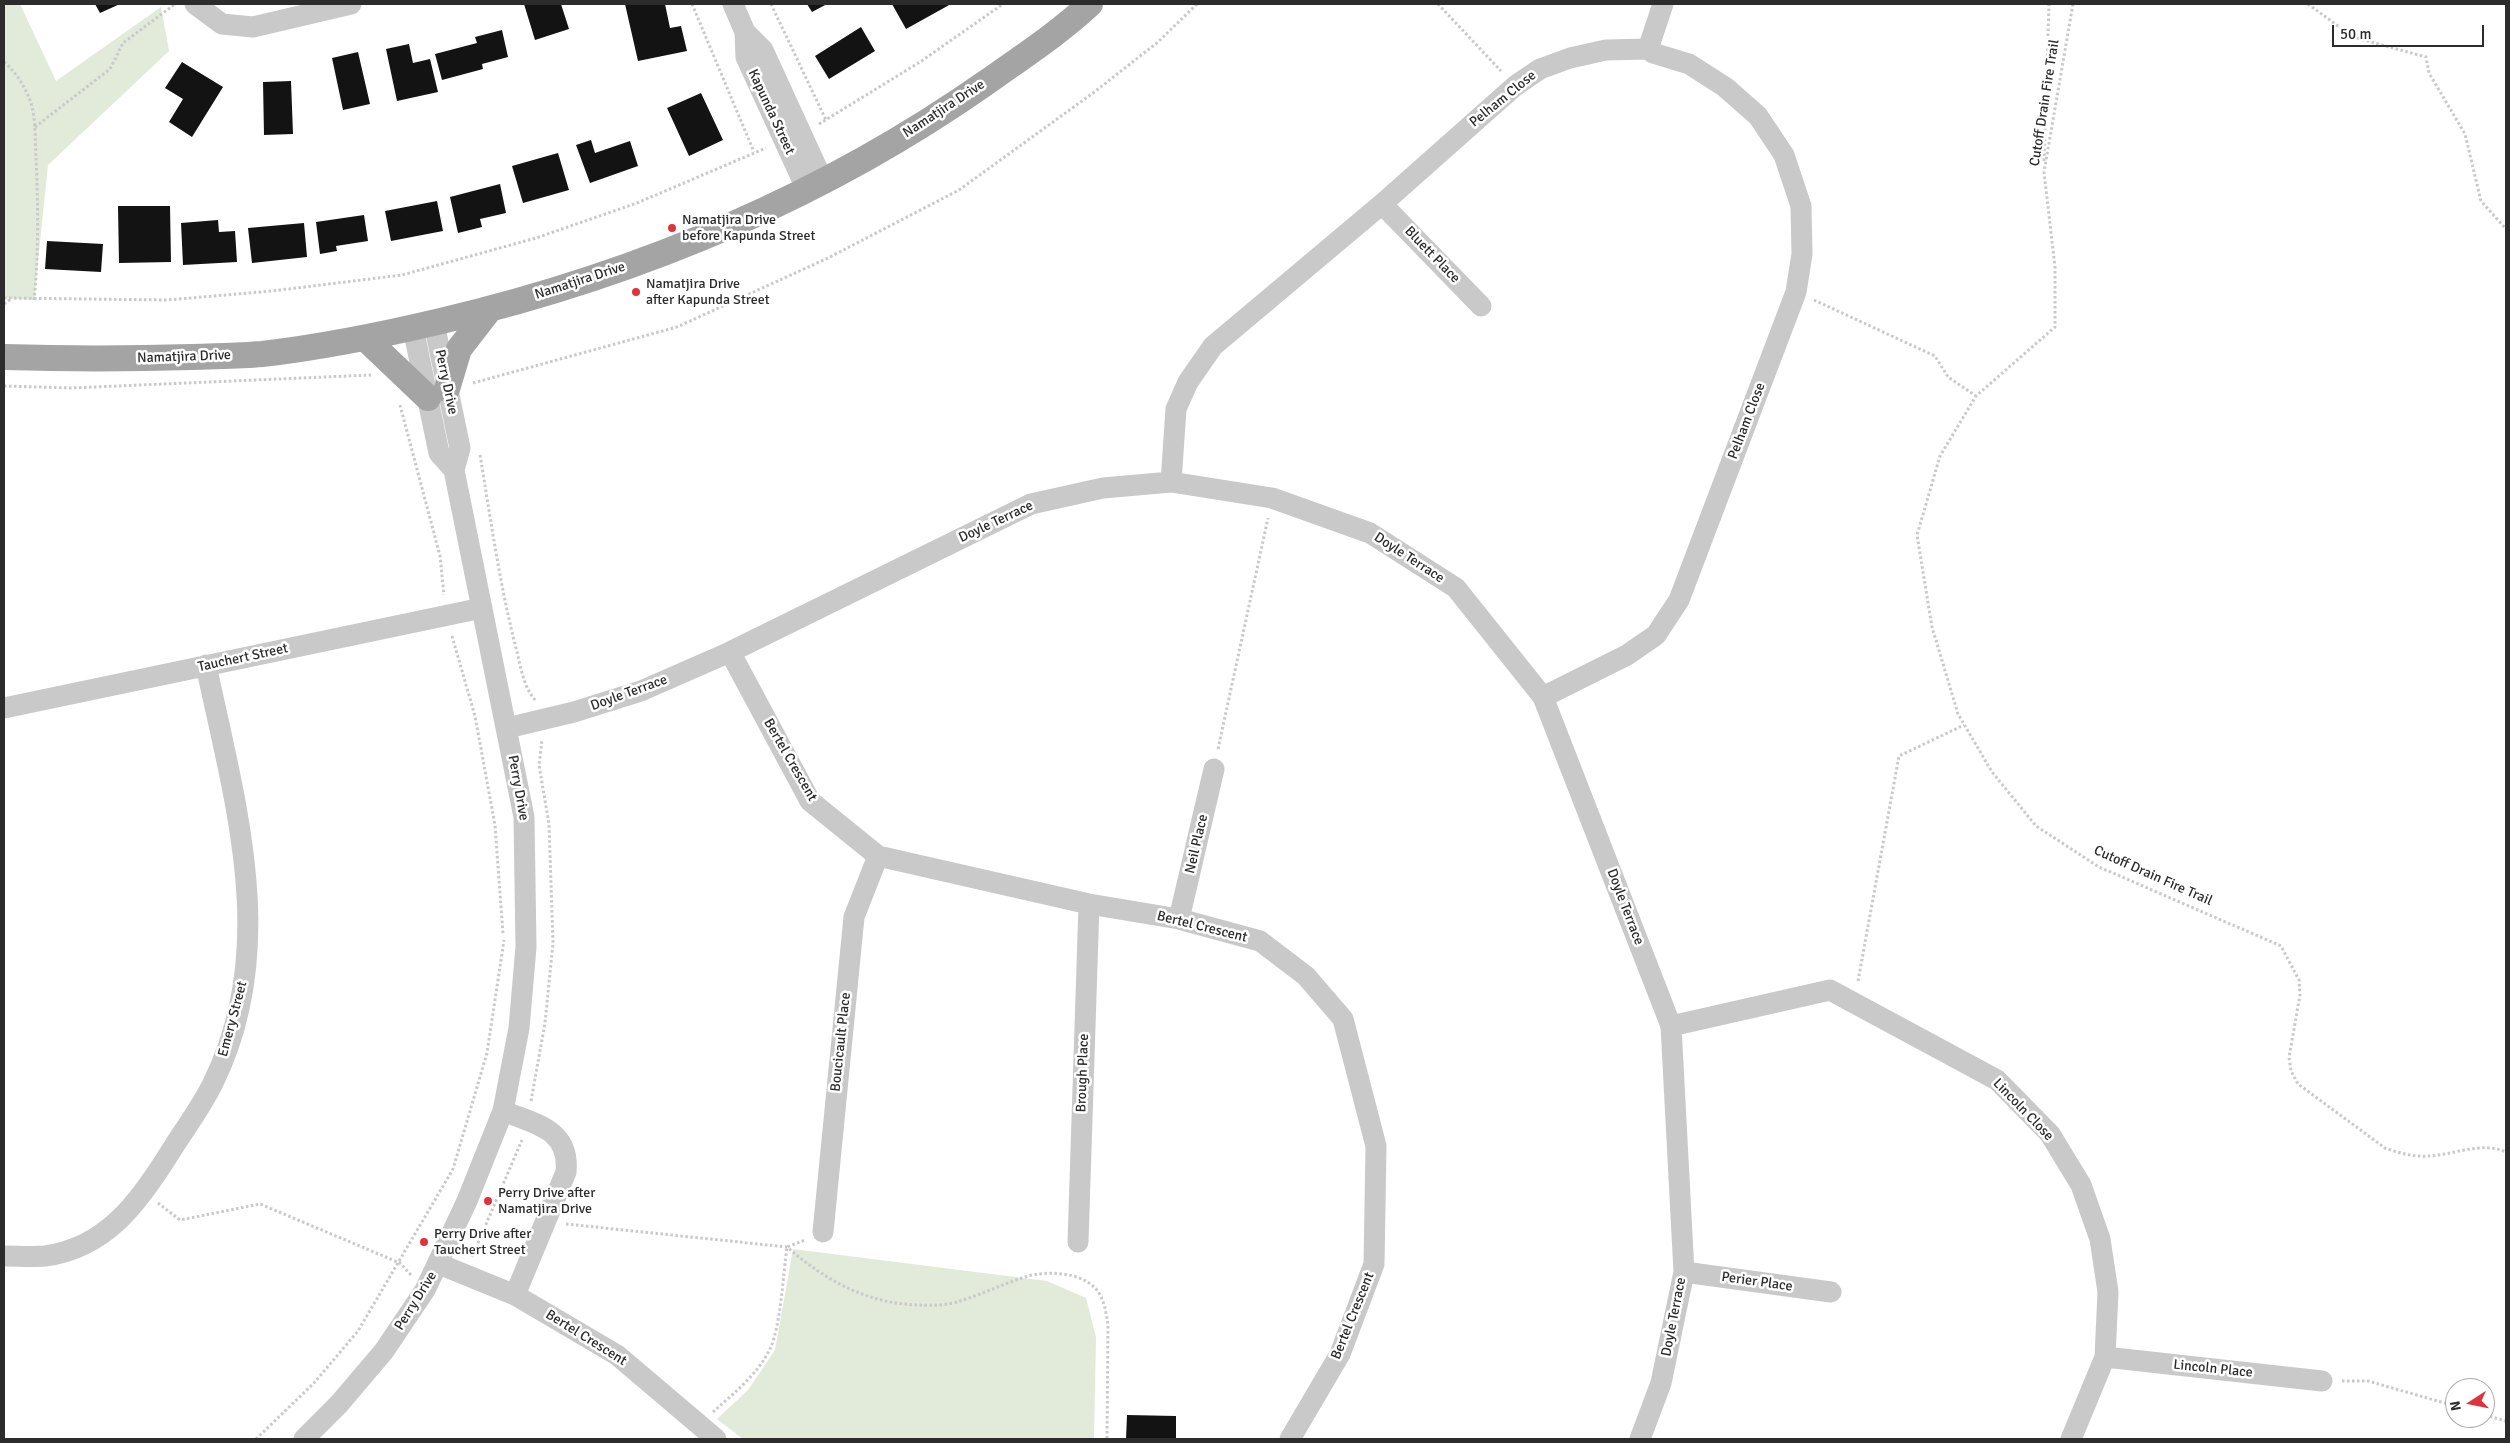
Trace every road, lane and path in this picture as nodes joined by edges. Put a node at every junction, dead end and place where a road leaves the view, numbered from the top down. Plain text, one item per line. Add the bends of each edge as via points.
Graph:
1 (175, 4) edge
2 (195, 4) edge
3 (351, 4) edge
4 (692, 4) edge
5 (733, 4) edge
6 (770, 4) edge
7 (1003, 4) edge
8 (1090, 4) edge
9 (1198, 4) edge
10 (1438, 4) edge
11 (1663, 4) edge
12 (2048, 4) edge
13 (2073, 4) edge
14 (2308, 4) edge
15 (1648, 49) junction
16 (4, 62) edge
17 (1515, 86) junction
18 (34, 128) junction
19 (2044, 172) junction
20 (815, 186) junction
21 (1382, 204) junction
22 (2506, 229) edge
23 (1796, 292) junction
24 (4, 298) edge
25 (11, 299) junction
26 (34, 300) junction
27 (4, 304) edge
28 (1481, 306) dead end
29 (490, 309) junction
30 (423, 325) junction
31 (366, 339) junction
32 (4, 357) edge
33 (378, 374) dead end
34 (4, 386) edge
35 (442, 387) junction
36 (1976, 396) junction
37 (398, 403) dead end
38 (1171, 482) junction
39 (1272, 498) junction
40 (482, 608) junction
41 (446, 615) junction
42 (730, 652) junction
43 (206, 665) junction
44 (1543, 697) junction
45 (4, 708) edge
46 (1964, 725) junction
47 (507, 728) junction
48 (1214, 769) joint
49 (878, 856) junction
50 (1089, 904) junction
51 (1179, 919) junction
52 (1853, 1004) junction
53 (1672, 1026) junction
54 (503, 1111) junction
55 (529, 1121) junction
56 (2506, 1152) edge
57 (145, 1193) junction
58 (545, 1221) junction
59 (823, 1232) joint
60 (1078, 1242) dead end
61 (786, 1247) junction
62 (4, 1256) edge
63 (472, 1258) dead end
64 (400, 1262) junction
65 (439, 1264) junction
66 (1684, 1272) junction
67 (1831, 1292) dead end
68 (515, 1295) junction
69 (2105, 1357) junction
70 (2322, 1381) joint
71 (2445, 1403) edge
72 (700, 1424) junction
73 (256, 1439) edge
74 (304, 1439) edge
75 (716, 1439) edge
76 (1108, 1439) edge
77 (1290, 1439) edge
78 (1640, 1439) edge
79 (2071, 1439) edge

1 - 18 path via 123,44 110,69
2 - 3 street via 222,24 253,28
4 - 26 path via 754,152 637,203 536,238 402,275 167,300
5 - 20 street, Kapunda Street via 745,32 746,57
6 - 7 path via 826,120 920,62
8 - 20 main road, Namatjira Drive via 1068,24 946,111
9 - 35 path via 1158,42 959,190 828,258 677,328 472,384 461,377
10 - 17 path
11 - 15 street
12 - 19 path
13 - 19 path, Cutoff Drain Fire Trail
14 - 22 path via 2352,37 2426,57 2429,73 2465,134 2481,201
15 - 17 street, Pelham Close via 1606,50 1570,58 1540,69
15 - 23 street, Pelham Close via 1689,64 1724,87 1758,116 1784,155 1801,206 1802,254
16 - 18 path via 23,85 32,106
17 - 21 street, Pelham Close
18 - 26 path via 38,257
19 - 36 path, Cutoff Drain Fire Trail via 2055,267 2055,327
20 - 29 main road, Namatjira Drive via 679,247 589,280
21 - 28 street, Bluett Place
21 - 38 street, Pelham Close via 1213,346 1188,382 1176,409
23 - 36 path via 1935,356 1948,376
23 - 44 street, Pelham Close via 1678,600 1656,635 1627,655
24 - 25 path
25 - 26 path
25 - 27 path
29 - 30 main road, Namatjira Drive
29 - 35 main road via 459,350
30 - 31 main road, Namatjira Drive
30 - 35 street, Perry Drive
31 - 32 main road, Namatjira Drive via 260,354 114,360
31 - 35 main road
33 - 34 path via 80,387
35 - 40 street, Perry Drive via 460,448 454,470
36 - 46 path, Cutoff Drain Fire Trail via 1940,456 1917,536 1932,627
37 - 41 path via 440,556
38 - 39 street, Doyle Terrace
38 - 42 street, Doyle Terrace via 1103,488 1031,504
39 - 44 street, Doyle Terrace via 1370,533 1456,588
39 - 48 path
40 - 41 street, Tauchert Street
40 - 47 street, Perry Drive
41 - 43 street, Tauchert Street
41 - 64 path via 475,716 495,825 504,940 487,1053 453,1169
42 - 47 street, Doyle Terrace via 641,691
42 - 49 street, Bertel Crescent via 810,801
43 - 45 street, Tauchert Street
43 - 57 street, Emery Street via 243,842 250,910 247,954 229,1043 213,1084
44 - 53 street, Doyle Terrace
46 - 52 path via 1899,756
46 - 56 path, Cutoff Drain Fire Trail via 1992,772 2036,826 2100,867 2281,946 2299,980 2300,995 2289,1057 2291,1071 2298,1084 2385,1148 2401,1154 2427,1156 2480,1148
47 - 54 street, Perry Drive via 524,817 526,947 520,1028
48 - 51 street, Neil Place
49 - 50 street, Bertel Crescent
49 - 59 street, Boucicault Place via 854,917
50 - 51 street, Bertel Crescent
50 - 60 street, Brough Place
51 - 77 street, Bertel Crescent via 1260,941 1306,976 1343,1019 1376,1146 1374,1264 1340,1354
52 - 53 street, Lincoln Close via 1830,990
52 - 69 street, Lincoln Close via 1997,1080 2050,1134 2081,1185 2100,1239 2108,1292
53 - 66 street, Doyle Terrace
54 - 55 street
54 - 65 street, Perry Drive
55 - 58 street via 540,1124 553,1134 567,1157 566,1172
55 - 63 path
57 - 62 street, Emery Street via 117,1224 84,1244 46,1256
57 - 64 path via 180,1220 260,1204
58 - 61 path
58 - 68 street
59 - 61 path
61 - 72 path via 770,1349 740,1388
61 - 76 path via 811,1268 850,1292 878,1300 910,1304 958,1302 1028,1276 1046,1273 1079,1278 1094,1286 1106,1307 1108,1325
64 - 73 path via 358,1332 314,1383
65 - 68 street, Bertel Crescent
65 - 74 street, Perry Drive via 384,1351
66 - 67 street, Perier Place
66 - 78 street, Doyle Terrace via 1661,1383
68 - 72 street, Bertel Crescent via 617,1355
69 - 70 street, Lincoln Place
69 - 79 street, Lincoln Close
70 - 71 path via 2368,1381
72 - 75 street, Bertel Crescent

